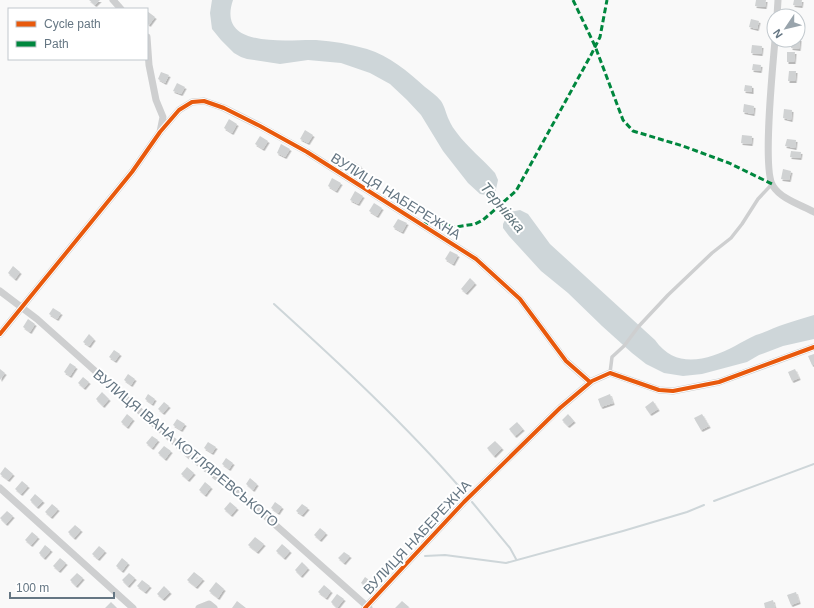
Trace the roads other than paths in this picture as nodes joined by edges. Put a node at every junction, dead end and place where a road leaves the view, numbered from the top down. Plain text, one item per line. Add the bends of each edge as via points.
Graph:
1 (113, 0) edge
2 (120, 8) edge
3 (775, 48) edge
4 (148, 51) edge
5 (160, 132) junction
6 (772, 184) junction
7 (814, 212) edge
8 (0, 291) edge
9 (22, 308) junction
10 (0, 334) edge
11 (814, 347) edge
12 (610, 374) junction
13 (590, 382) junction
14 (0, 488) edge
15 (367, 607) edge
16 (133, 608) edge
17 (199, 608) edge
18 (214, 608) edge

1 - 2 street
3 - 6 street via 769,138 769,175
4 - 5 street via 156,100 163,117
5 - 9 street, ВУЛИЦЯ НАБЕРЕЖНА via 132,172
5 - 13 street, ВУЛИЦЯ НАБЕРЕЖНА via 179,110 192,102 204,101 224,108 307,152 476,259 520,299 566,361
6 - 7 street via 785,197
6 - 12 lane via 758,199 731,238 684,279 612,357
8 - 9 street, ВУЛИЦЯ ІВАНА КОТЛЯРЕВСЬКОГО
9 - 10 street, ВУЛИЦЯ НАБЕРЕЖНА
9 - 15 street, ВУЛИЦЯ ІВАНА КОТЛЯРЕВСЬКОГО via 189,455 262,513
11 - 12 street via 718,382 673,391 659,390
12 - 13 street, ВУЛИЦЯ НАБЕРЕЖНА
13 - 15 street, ВУЛИЦЯ НАБЕРЕЖНА via 464,502
14 - 16 street
17 - 18 street via 209,604

